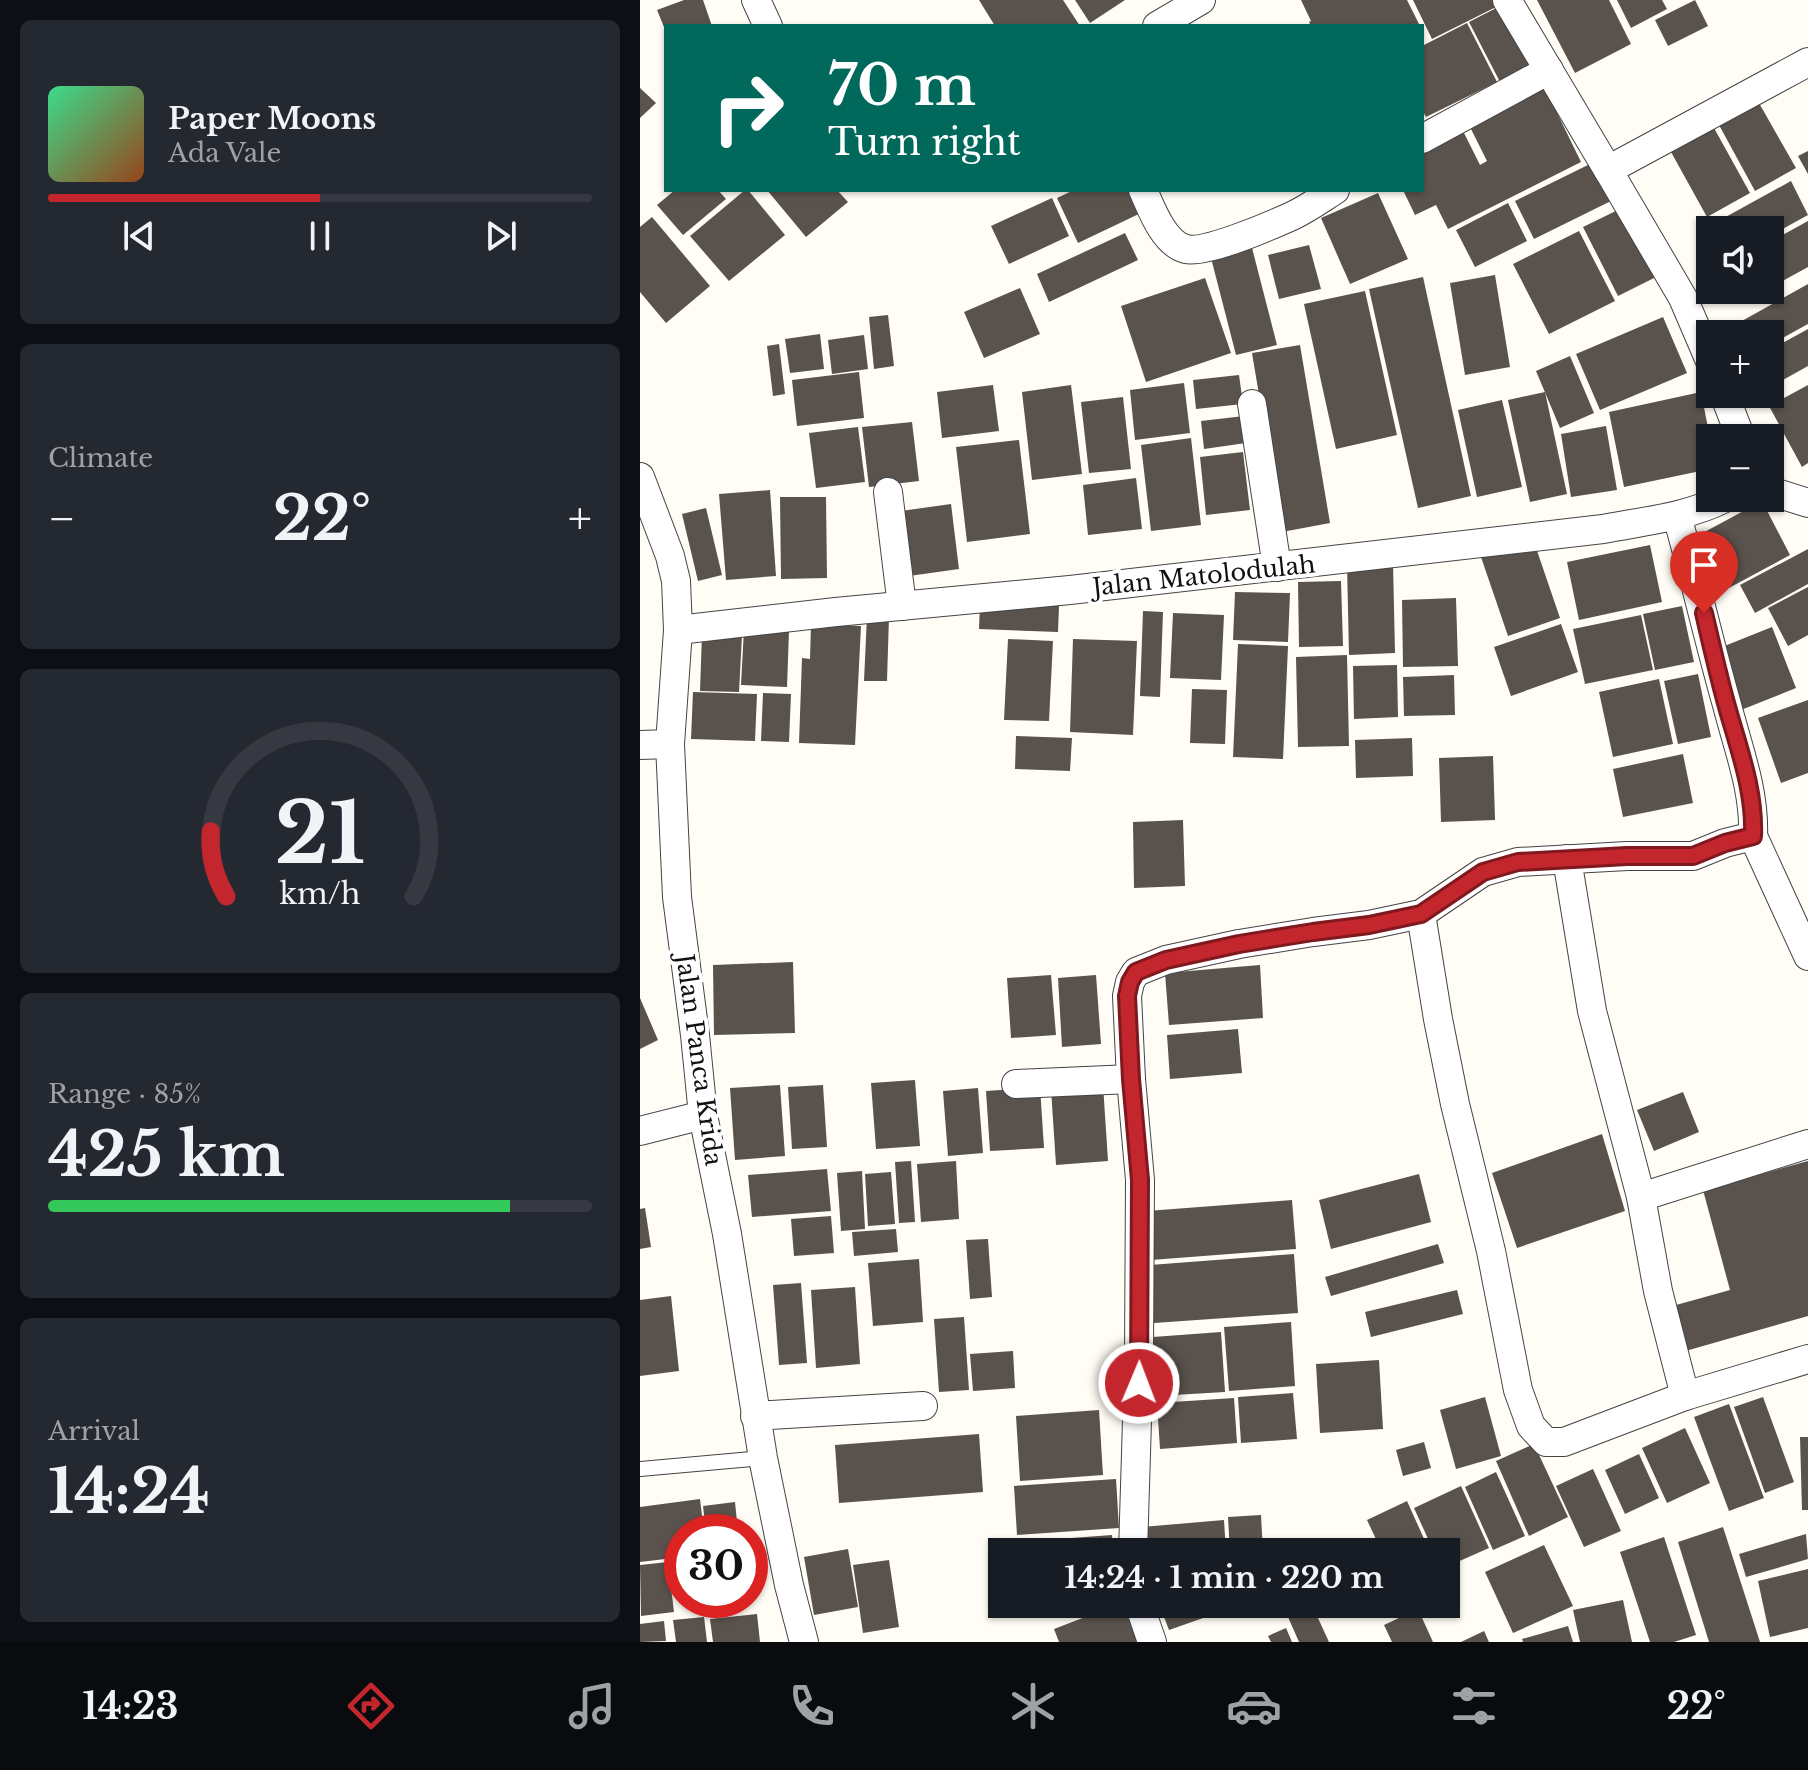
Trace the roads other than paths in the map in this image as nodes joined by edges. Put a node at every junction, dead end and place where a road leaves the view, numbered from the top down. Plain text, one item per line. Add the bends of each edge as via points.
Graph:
1 (756, 0) edge
2 (1201, 0) edge
3 (1507, 0) edge
4 (767, 24) edge
5 (1160, 24) edge
6 (1808, 62) edge
7 (1549, 70) junction
8 (1424, 138) edge
9 (1608, 170) junction
10 (1144, 192) edge
11 (1332, 192) edge
12 (1696, 328) edge
13 (1252, 404) dead end
14 (640, 477) edge
15 (888, 492) dead end
16 (1784, 495) edge
17 (1808, 503) edge
18 (1696, 511) edge
19 (1677, 516) junction
20 (648, 521) edge
21 (1277, 567) junction
22 (902, 606) junction
23 (678, 630) junction
24 (670, 744) junction
25 (640, 745) edge
26 (1753, 836) junction
27 (1567, 859) junction
28 (1421, 914) junction
29 (1808, 956) edge
30 (1131, 1079) junction
31 (1016, 1084) dead end
32 (703, 1115) junction
33 (640, 1131) edge
34 (1808, 1144) edge
35 (1641, 1197) junction
36 (1808, 1359) edge
37 (1685, 1396) junction
38 (923, 1406) dead end
39 (755, 1416) junction
40 (763, 1458) junction
41 (640, 1469) edge
42 (1133, 1538) edge
43 (1144, 1618) edge
44 (804, 1642) edge
45 (1152, 1642) edge

1 - 4 street
2 - 5 street
3 - 7 street
6 - 9 street
7 - 8 street
7 - 9 street
9 - 12 street
10 - 11 street via 1158,224 1184,249 1207,249 1295,215
13 - 21 street
14 - 20 street, Jalan Panca Krida
15 - 22 street
16 - 17 street
18 - 19 street, Jalan Matolodulah
19 - 21 street, Jalan Matolodulah
19 - 26 street via 1744,764
20 - 23 street, Jalan Panca Krida via 670,556
21 - 22 street, Jalan Matolodulah
22 - 23 street, Jalan Matolodulah
23 - 24 street, Jalan Panca Krida
24 - 25 street
24 - 32 street, Jalan Panca Krida via 677,897
26 - 27 street via 1693,856
26 - 29 street
27 - 28 street via 1518,862 1483,872
27 - 35 street via 1592,1011
28 - 30 street via 1239,944 1136,972 1127,996
28 - 37 street via 1455,1104 1518,1390 1531,1426 1546,1442 1564,1442
30 - 31 street
30 - 42 street via 1140,1180
32 - 33 street
32 - 39 street, Jalan Panca Krida
34 - 35 street
35 - 37 street
36 - 37 street
38 - 39 street
39 - 40 street, Jalan Panca Krida
40 - 41 lane
40 - 44 street, Jalan Panca Krida
43 - 45 street

